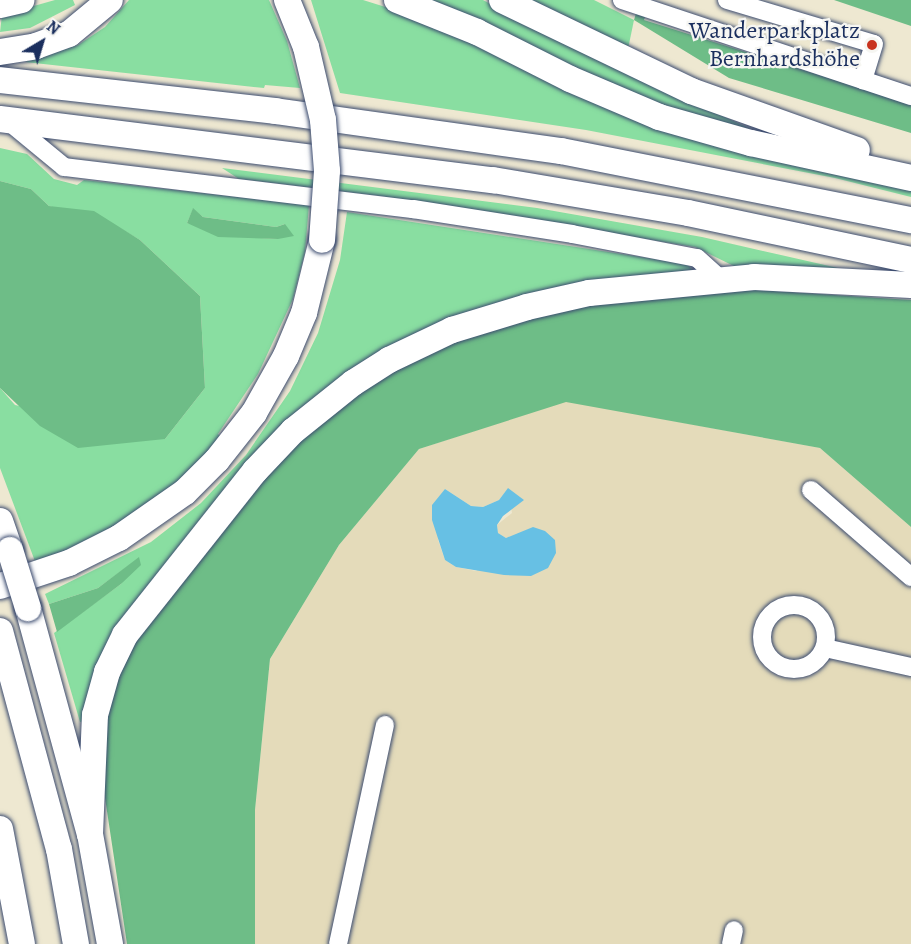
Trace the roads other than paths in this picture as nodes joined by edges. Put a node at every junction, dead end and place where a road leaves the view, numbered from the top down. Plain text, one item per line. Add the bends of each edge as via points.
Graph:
1 (21, 0) edge
2 (110, 0) edge
3 (287, 0) edge
4 (397, 0) edge
5 (502, 0) edge
6 (622, 0) edge
7 (727, 0) edge
8 (0, 5) edge
9 (662, 7) edge
10 (0, 52) edge
11 (0, 80) edge
12 (863, 80) junction
13 (911, 96) edge
14 (4, 119) edge
15 (911, 176) edge
16 (911, 220) edge
17 (911, 260) edge
18 (720, 279) junction
19 (911, 285) edge
20 (811, 490) dead end
21 (0, 521) edge
22 (911, 577) edge
23 (0, 585) edge
24 (0, 631) edge
25 (825, 648) dead end
26 (911, 667) edge
27 (385, 725) dead end
28 (0, 829) edge
29 (90, 834) junction
30 (22, 944) edge
31 (76, 944) edge
32 (110, 944) edge
33 (338, 944) edge

1 - 8 highway
2 - 10 highway via 84,25 36,46
3 - 23 highway, bridge via 306,47 323,120 327,171 322,240 304,313 286,356 254,413 217,460 164,508 113,542 69,563
4 - 15 highway via 469,28 598,92 659,117 739,140
5 - 15 highway via 671,83 788,129 885,158
6 - 9 lane
7 - 12 lane via 874,44
9 - 12 lane
11 - 16 highway via 275,111 550,149 739,183
12 - 13 lane
14 - 17 highway via 493,180 688,213
14 - 18 lane via 64,167 413,209 572,234 697,258
18 - 19 highway via 814,278
18 - 29 highway via 590,293 476,321 389,360 308,418 255,471 125,635 107,672 95,715
20 - 22 lane
21 - 29 highway, bridge
24 - 31 highway via 59,849
25 - 26 lane
27 - 33 lane
28 - 30 highway
29 - 32 highway

